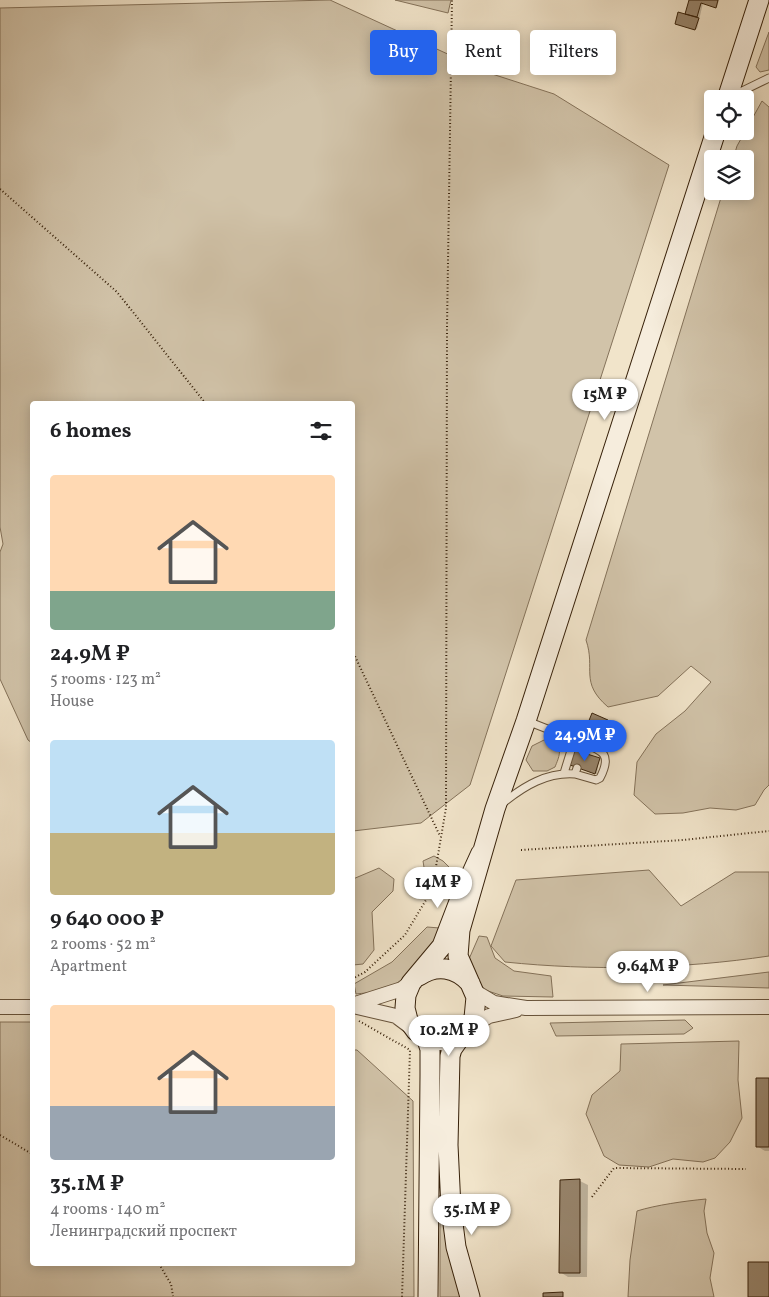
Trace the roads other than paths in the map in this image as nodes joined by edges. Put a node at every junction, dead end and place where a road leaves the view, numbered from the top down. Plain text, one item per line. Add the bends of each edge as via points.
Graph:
1 (760, 4) edge
2 (769, 78) edge
3 (730, 90) edge
4 (745, 90) edge
5 (713, 140) edge
6 (526, 721) junction
7 (568, 738) junction
8 (564, 773) junction
9 (495, 809) junction
10 (481, 853) junction
11 (416, 978) junction
12 (474, 991) junction
13 (355, 1005) edge
14 (0, 1007) edge
15 (30, 1007) edge
16 (355, 1007) edge
17 (769, 1007) edge
18 (526, 1008) junction
19 (465, 1031) junction
20 (421, 1034) junction
21 (428, 1297) edge
22 (470, 1297) edge

1 - 3 main road
2 - 4 lane
5 - 6 main road
6 - 7 lane
6 - 9 main road
7 - 8 lane via 573,744
7 - 8 lane via 604,754 606,763 600,778
8 - 9 lane via 530,783
9 - 10 main road
10 - 11 main road via 442,946
10 - 12 main road via 460,930 458,950 461,965
11 - 12 main road via 430,970 446,969 465,977
11 - 13 street via 402,989
11 - 20 main road via 404,1001 408,1020
12 - 18 street via 494,1003
12 - 19 main road via 476,1012
14 - 15 street
16 - 20 street via 396,1016
17 - 18 street
18 - 19 street via 489,1016
19 - 20 main road via 449,1040 437,1040
19 - 22 main road via 450,1056 448,1154 450,1208 456,1247
20 - 21 main road via 430,1049

